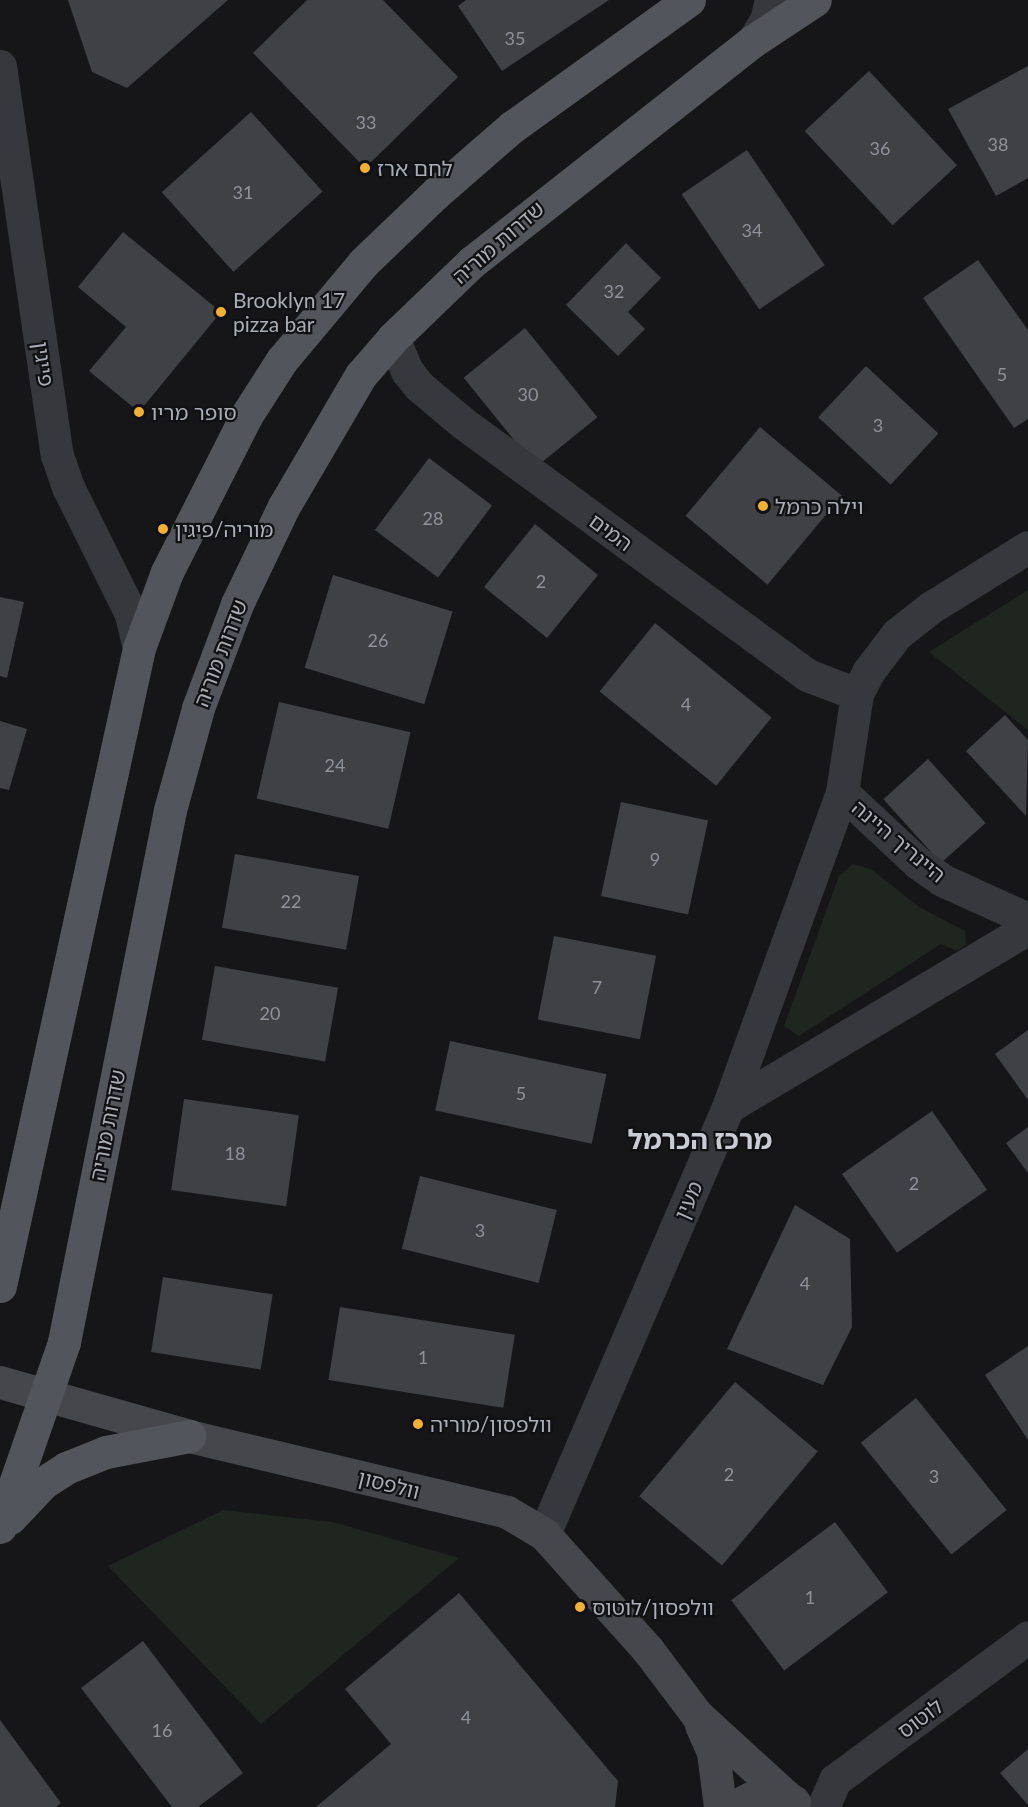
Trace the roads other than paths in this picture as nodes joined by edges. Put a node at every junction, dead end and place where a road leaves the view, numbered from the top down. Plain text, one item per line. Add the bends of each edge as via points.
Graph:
1 (689, 0) edge
2 (771, 0) edge
3 (815, 0) edge
4 (753, 41) junction
5 (0, 66) edge
6 (393, 338) junction
7 (1028, 546) edge
8 (139, 648) junction
9 (857, 694) junction
10 (842, 792) junction
11 (1028, 919) edge
12 (1028, 928) edge
13 (728, 1107) junction
14 (0, 1286) edge
15 (0, 1383) edge
16 (48, 1395) junction
17 (189, 1436) junction
18 (0, 1529) edge
19 (544, 1534) junction
20 (1028, 1637) edge
21 (697, 1715) junction
22 (795, 1803) edge
23 (720, 1807) edge
24 (733, 1807) edge
25 (823, 1807) edge

1 - 8 main road via 512,127 371,255 322,311 282,360 246,416 167,572
2 - 4 street via 766,20
3 - 4 main road, שדרות מוריה
4 - 6 main road, שדרות מוריה via 472,262
5 - 8 street, פייגין via 57,455 69,489 131,614
6 - 9 street, המים via 413,379 463,423 807,675
6 - 16 main road, שדרות מוריה via 361,375 284,506 237,604 198,708 170,810 64,1342
7 - 9 street, היינריך היינה via 930,608 897,634 868,672
8 - 14 main road
9 - 10 street, היינריך היינה
10 - 11 street, היינריך היינה via 918,863 942,880
10 - 13 street, מעין
12 - 13 street
13 - 19 street, מעין
15 - 16 street, וולפסון
16 - 17 street, וולפסון
16 - 18 main road, שדרות מוריה
17 - 18 main road via 106,1452 66,1468 21,1502
17 - 19 street, וולפסון via 507,1512
19 - 21 street, וולפסון via 648,1650
20 - 25 street, לוטוס via 835,1780
21 - 22 street, וולפסון
21 - 23 street, וולפסון via 713,1752
22 - 24 street via 773,1795 751,1798

